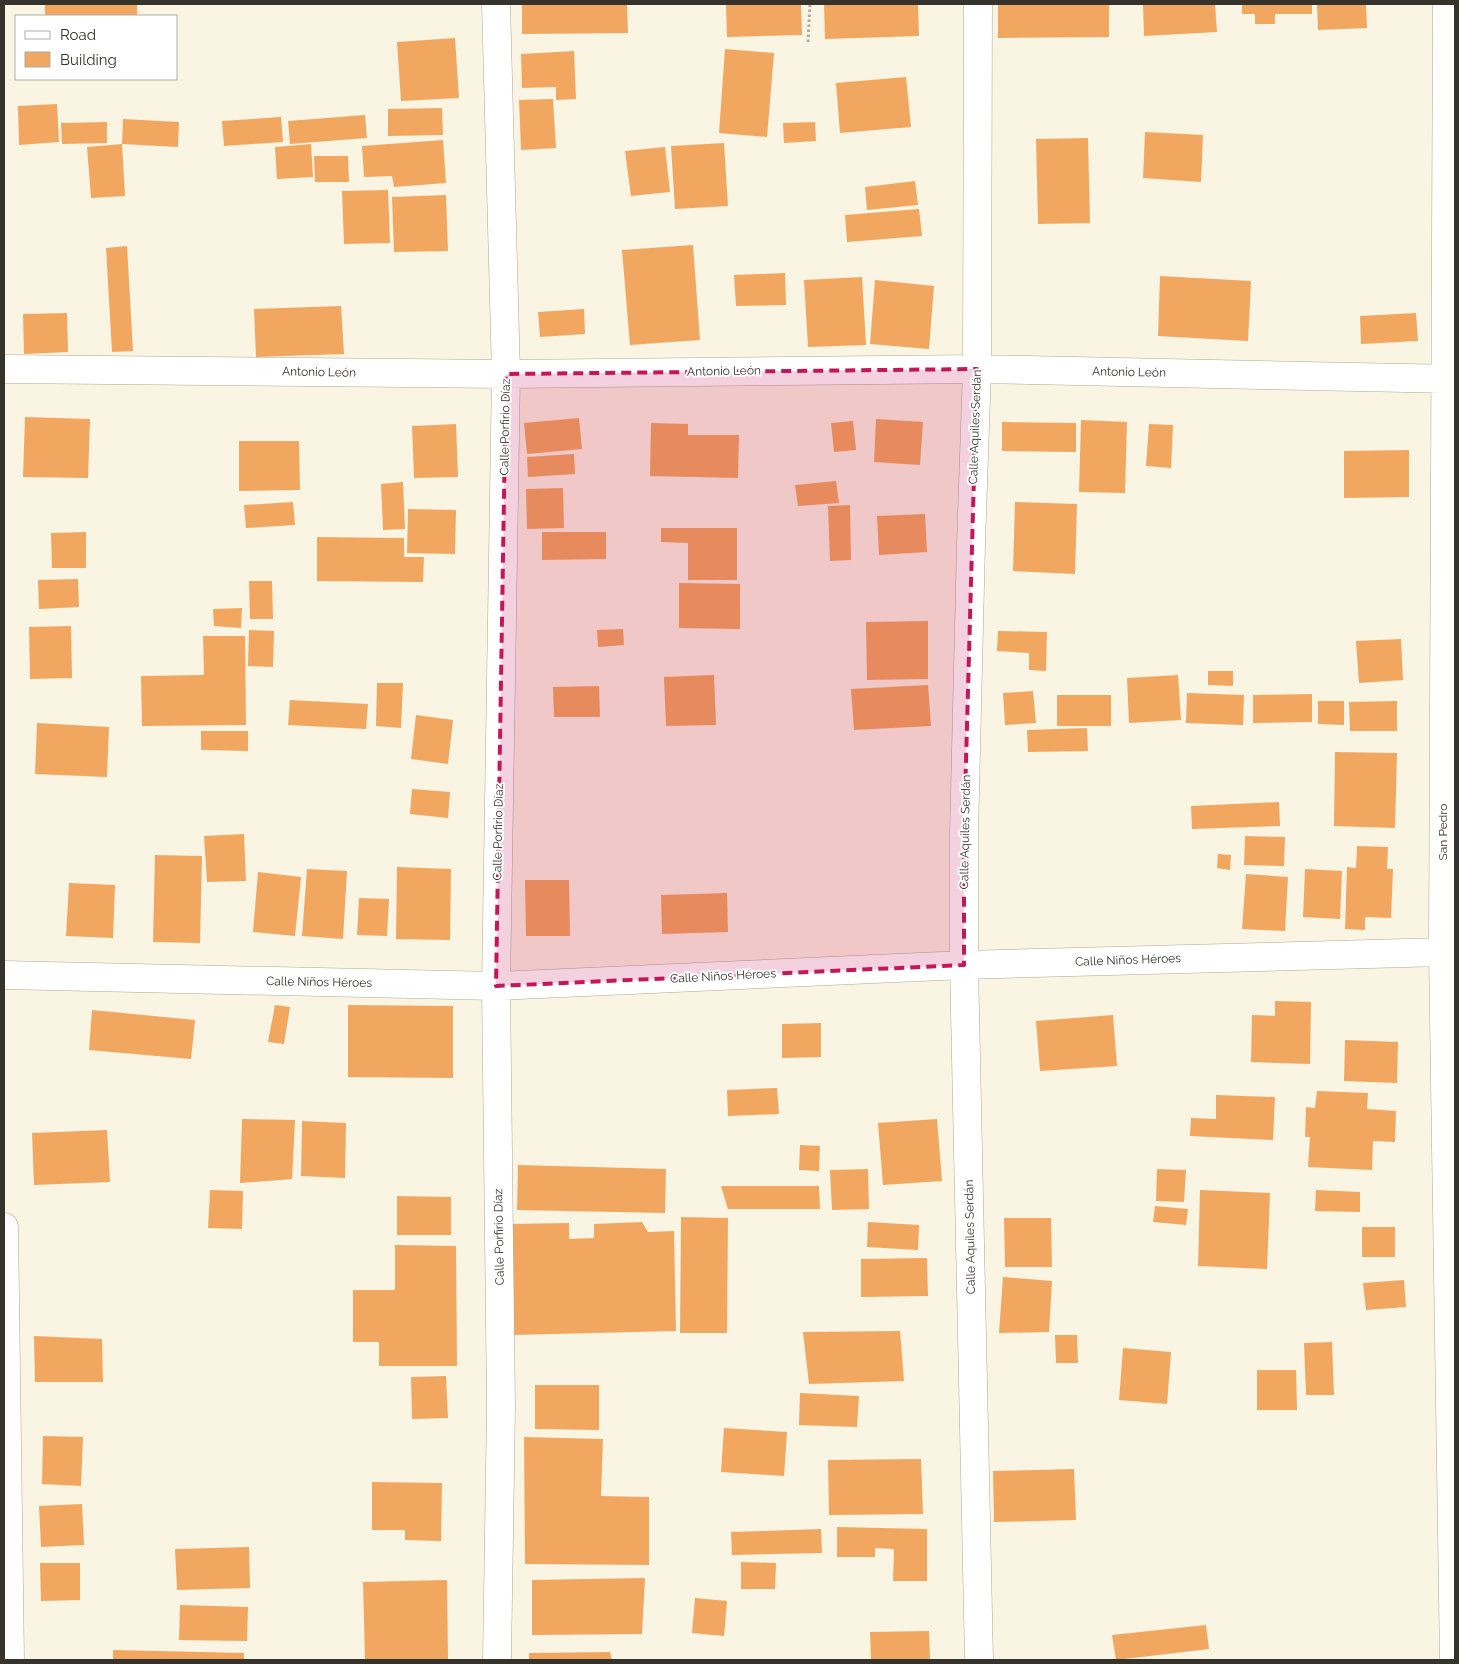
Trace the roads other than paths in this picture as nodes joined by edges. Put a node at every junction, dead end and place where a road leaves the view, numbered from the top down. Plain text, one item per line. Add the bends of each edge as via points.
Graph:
1 (496, 4) edge
2 (978, 4) edge
3 (1447, 4) edge
4 (4, 369) edge
5 (977, 369) junction
6 (506, 374) junction
7 (1450, 379) edge
8 (1443, 952) junction
9 (964, 964) junction
10 (4, 975) edge
11 (496, 986) junction
12 (4, 1227) edge
13 (5, 1269) edge
14 (10, 1660) edge
15 (497, 1660) edge
16 (979, 1660) edge
17 (1454, 1660) edge

1 - 6 street, Calle Porfirio Díaz
2 - 5 street, Calle Aquiles Serdán
3 - 7 street, San Pedro
4 - 6 street, Antonio León
5 - 6 street, Antonio León
5 - 7 street, Antonio León
5 - 9 street, Calle Aquiles Serdán via 964,832
6 - 11 street, Calle Porfirio Díaz
7 - 8 street, San Pedro
8 - 9 street, Calle Niños Héroes
8 - 17 street, San Pedro
9 - 11 street, Calle Niños Héroes
9 - 16 street, Calle Aquiles Serdán
10 - 11 street, Calle Niños Héroes
11 - 15 street, Calle Porfirio Díaz via 501,1406
12 - 13 street
13 - 14 street

